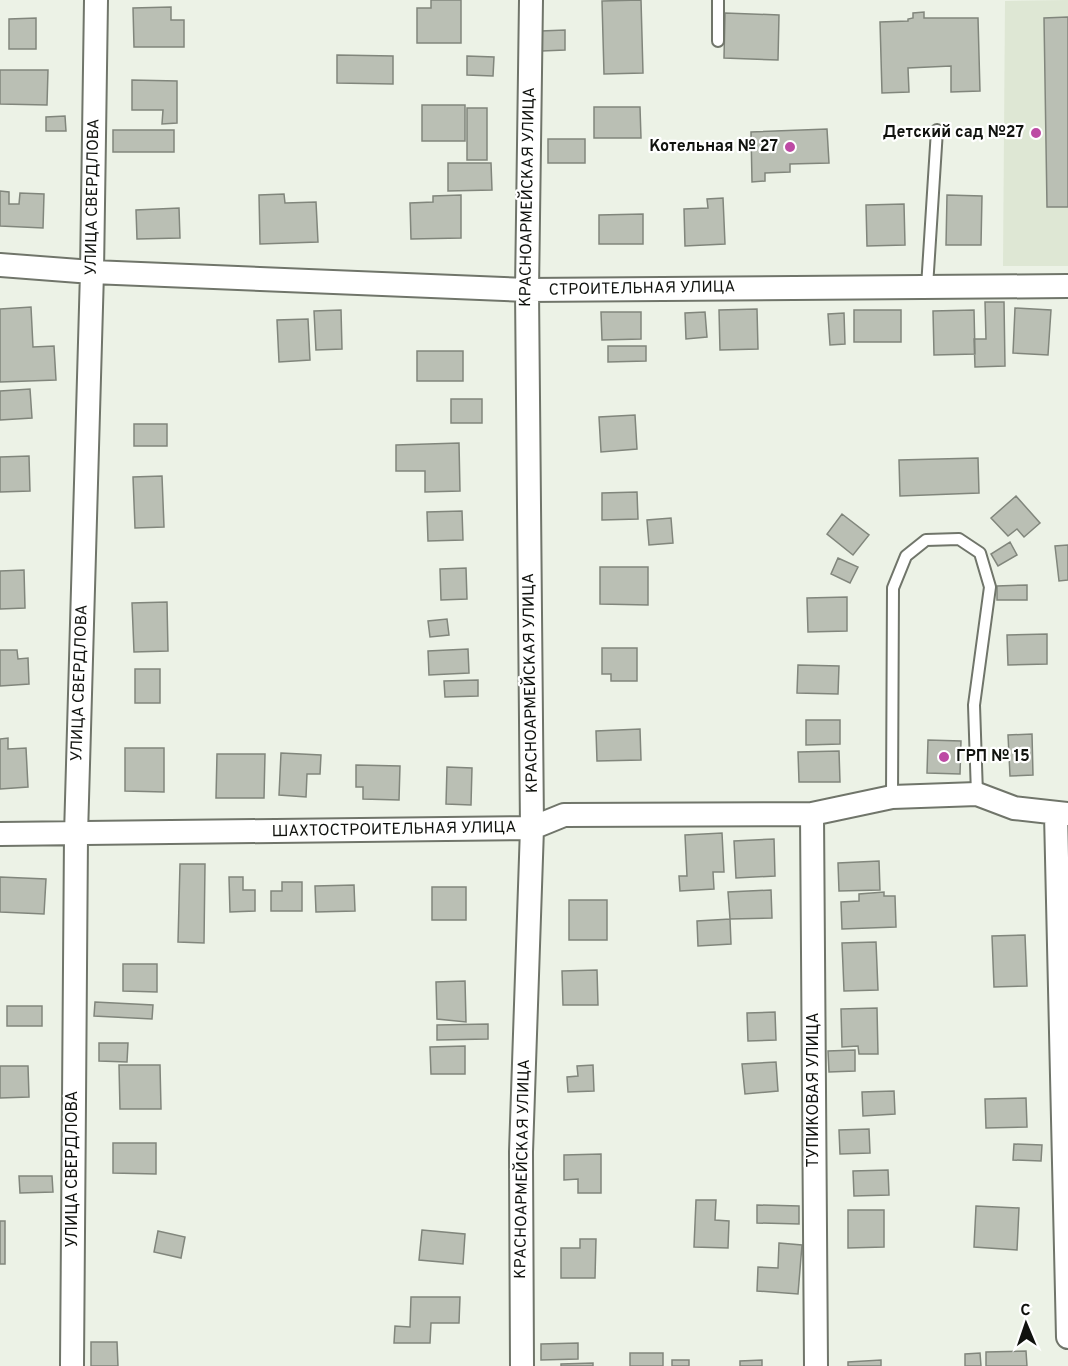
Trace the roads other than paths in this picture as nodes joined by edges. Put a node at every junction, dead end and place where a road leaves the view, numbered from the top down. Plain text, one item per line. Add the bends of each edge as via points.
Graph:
1 (96, 0) edge
2 (531, 0) edge
3 (718, 0) edge
4 (718, 41) dead end
5 (937, 130) dead end
6 (0, 265) edge
7 (92, 272) junction
8 (927, 286) junction
9 (1068, 286) edge
10 (527, 290) junction
11 (977, 794) junction
12 (892, 797) junction
13 (812, 814) junction
14 (1062, 814) edge
15 (532, 828) junction
16 (0, 834) edge
17 (76, 835) junction
18 (1068, 1337) edge
19 (72, 1366) edge
20 (522, 1366) edge
21 (816, 1366) edge

1 - 7 street, УЛИЦА СВЕРДЛОВА
2 - 10 street, КРАСНОАРМЕЙСКАЯ УЛИЦА
3 - 4 lane
5 - 8 lane
6 - 7 street, СТРОИТЕЛЬНАЯ УЛИЦА
7 - 10 street, СТРОИТЕЛЬНАЯ УЛИЦА
7 - 17 street, УЛИЦА СВЕРДЛОВА
8 - 9 street, СТРОИТЕЛЬНАЯ УЛИЦА
8 - 10 street, СТРОИТЕЛЬНАЯ УЛИЦА
10 - 15 street, КРАСНОАРМЕЙСКАЯ УЛИЦА
11 - 12 street, ШАХТОСТРОИТЕЛЬНАЯ УЛИЦА
11 - 12 lane via 974,705 990,587 980,553 960,539 926,540 906,556 893,588
11 - 14 street, ШАХТОСТРОИТЕЛЬНАЯ УЛИЦА via 1014,808
12 - 13 street, ШАХТОСТРОИТЕЛЬНАЯ УЛИЦА
13 - 15 street, ШАХТОСТРОИТЕЛЬНАЯ УЛИЦА via 564,815
13 - 21 street, ТУПИКОВАЯ УЛИЦА
14 - 18 street
15 - 17 street, ШАХТОСТРОИТЕЛЬНАЯ УЛИЦА
15 - 20 street, КРАСНОАРМЕЙСКАЯ УЛИЦА via 521,1152
16 - 17 street, ШАХТОСТРОИТЕЛЬНАЯ УЛИЦА
17 - 19 street, УЛИЦА СВЕРДЛОВА

